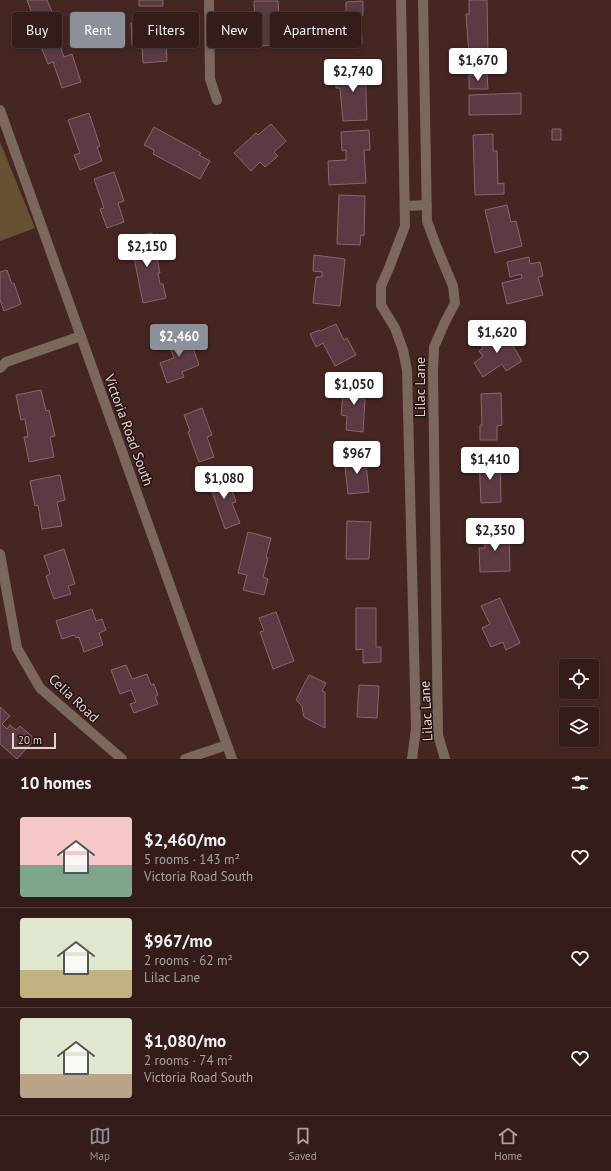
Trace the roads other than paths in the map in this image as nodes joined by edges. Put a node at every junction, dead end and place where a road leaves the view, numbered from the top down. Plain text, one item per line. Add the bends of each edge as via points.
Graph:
1 (208, 0) edge
2 (401, 0) edge
3 (423, 0) edge
4 (217, 100) dead end
5 (0, 110) edge
6 (427, 205) junction
7 (404, 206) junction
8 (81, 336) junction
9 (0, 368) edge
10 (0, 554) edge
11 (227, 745) junction
12 (122, 759) edge
13 (185, 759) edge
14 (232, 759) edge
15 (412, 759) edge
16 (445, 759) edge

1 - 4 street via 210,79
2 - 7 street, Lilac Lane
3 - 6 street, Lilac Lane
5 - 8 street, Victoria Road South
6 - 7 street
6 - 16 street, Lilac Lane via 427,221 453,286 455,303 434,347 433,371 438,735
7 - 15 street, Lilac Lane via 405,226 381,286 381,305 395,328 407,370 416,729
8 - 9 street via 6,362
8 - 11 street, Victoria Road South
10 - 12 street, Celia Road via 17,648 40,688
11 - 13 street
11 - 14 street, Victoria Road South

